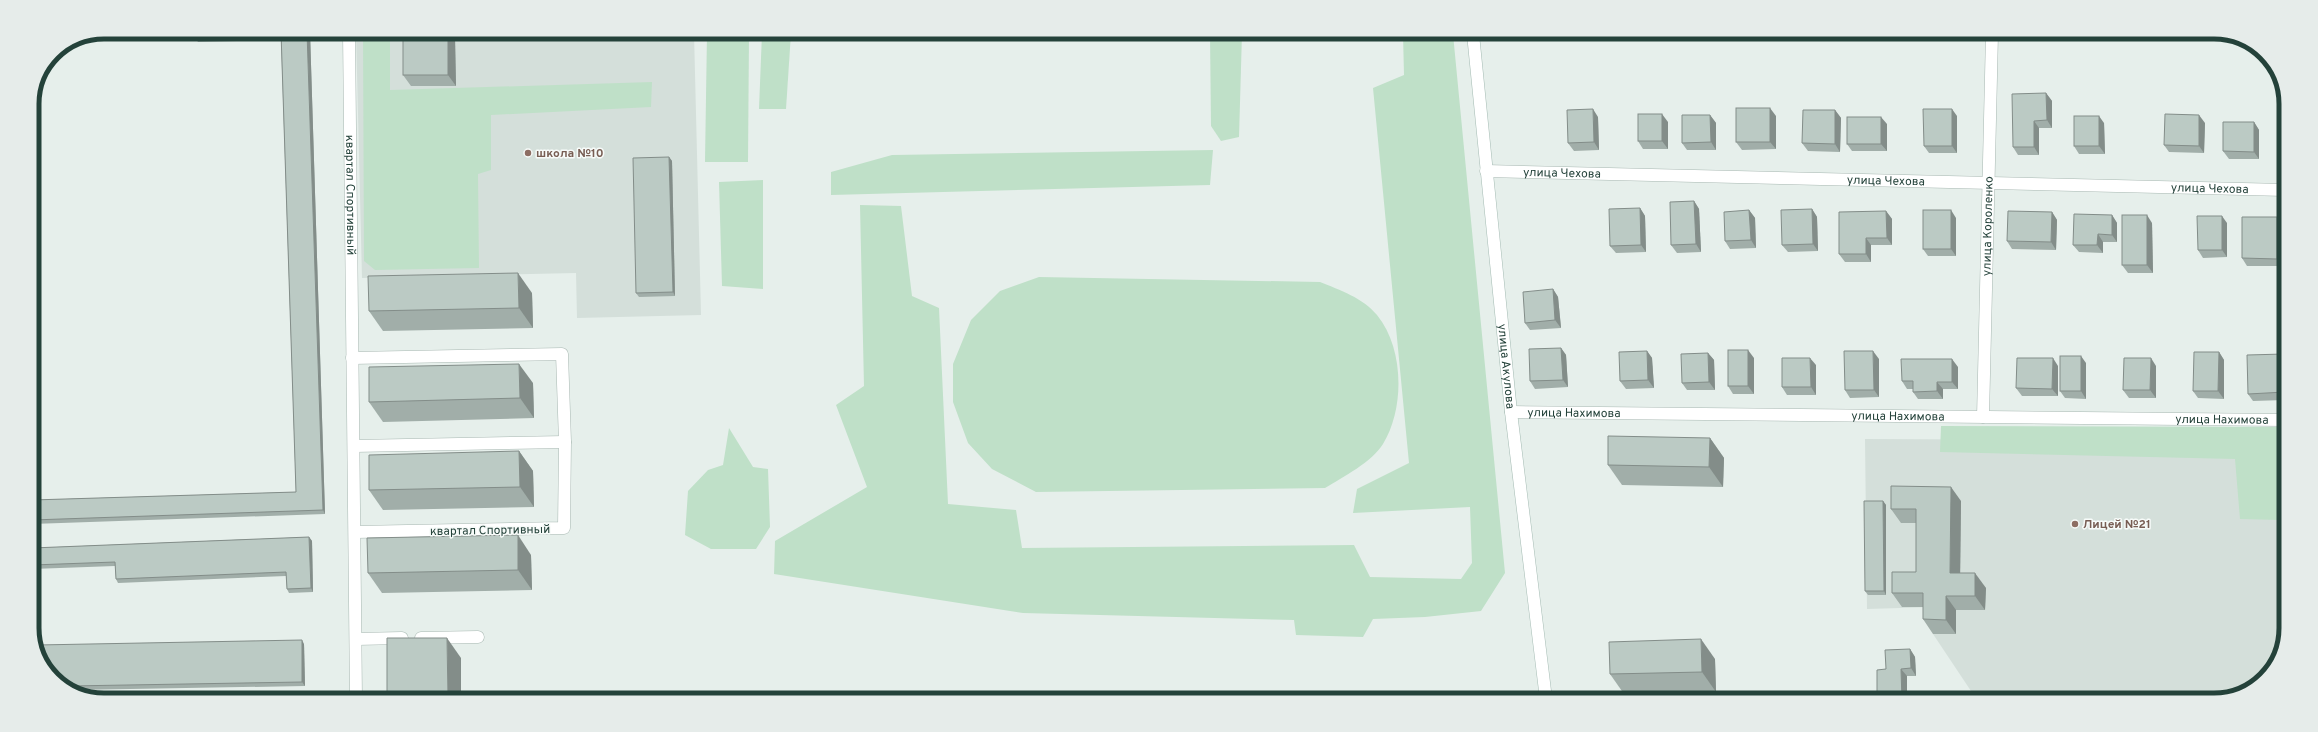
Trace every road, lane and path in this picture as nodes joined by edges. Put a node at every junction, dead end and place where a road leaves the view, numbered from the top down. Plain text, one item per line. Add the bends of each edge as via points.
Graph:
1 (349, 39) edge
2 (1473, 39) edge
3 (1992, 39) edge
4 (1486, 171) junction
5 (1988, 184) junction
6 (2279, 190) edge
7 (352, 358) junction
8 (1510, 412) junction
9 (1983, 417) junction
10 (2279, 420) edge
11 (565, 442) junction
12 (354, 446) junction
13 (355, 532) junction
14 (478, 637) dead end
15 (356, 639) junction
16 (356, 693) edge
17 (1545, 693) edge

1 - 7 street, квартал Спортивный
2 - 4 street, улица Акулова
3 - 5 street, улица Короленко
4 - 5 street, улица Чехова
4 - 8 street, улица Акулова
5 - 6 street, улица Чехова
5 - 9 street, улица Короленко
7 - 11 street, квартал Спортивный via 562,354
7 - 12 street, квартал Спортивный
8 - 9 street, улица Нахимова
8 - 17 street, улица Акулова
9 - 10 street, улица Нахимова
11 - 12 street
11 - 13 street, квартал Спортивный via 564,528
12 - 13 street, квартал Спортивный
13 - 15 street, квартал Спортивный
14 - 15 street
15 - 16 street, квартал Спортивный

